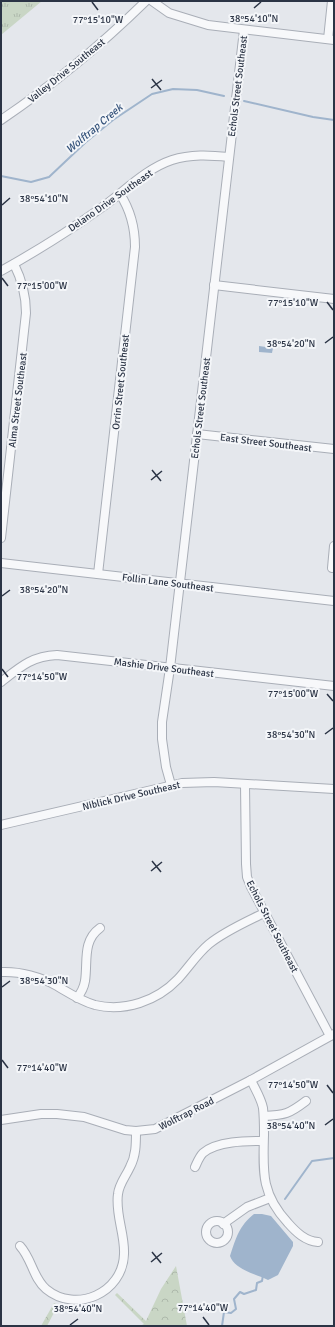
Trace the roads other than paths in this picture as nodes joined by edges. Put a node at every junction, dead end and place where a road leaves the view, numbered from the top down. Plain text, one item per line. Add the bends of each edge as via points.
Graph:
1 (146, 1) edge
2 (152, 1) edge
3 (332, 1) edge
4 (244, 30) junction
5 (331, 40) edge
6 (1, 120) edge
7 (229, 157) junction
8 (120, 194) junction
9 (14, 264) junction
10 (1, 271) edge
11 (214, 285) junction
12 (334, 299) edge
13 (197, 434) junction
14 (334, 449) edge
15 (1, 538) edge
16 (334, 546) edge
17 (1, 563) edge
18 (332, 568) dead end
19 (98, 574) junction
20 (179, 583) junction
21 (334, 601) edge
22 (170, 668) junction
23 (1, 682) edge
24 (334, 686) edge
25 (245, 784) junction
26 (171, 785) junction
27 (334, 789) edge
28 (1, 825) edge
29 (264, 913) junction
30 (100, 928) dead end
31 (1, 972) edge
32 (77, 998) junction
33 (332, 1035) edge
34 (251, 1080) junction
35 (306, 1101) dead end
36 (264, 1116) junction
37 (1, 1120) edge
38 (136, 1131) junction
39 (263, 1141) junction
40 (195, 1167) dead end
41 (270, 1198) junction
42 (224, 1224) dead end
43 (318, 1242) dead end
44 (20, 1246) dead end

1 - 6 street, Valley Drive Southeast via 81,60
2 - 4 street via 169,13 188,19 208,25
3 - 5 street
4 - 5 street
4 - 7 street, Echols Street Southeast
7 - 8 street, Delano Drive Southeast via 195,155 172,160 151,170
7 - 11 street, Echols Street Southeast
8 - 9 street, Delano Drive Southeast
8 - 19 street, Orrin Street Southeast via 133,221 135,246
9 - 10 street, Delano Drive Southeast
9 - 15 street, Alma Street Southeast via 23,284 26,313
11 - 12 street
11 - 13 street, Echols Street Southeast
13 - 14 street, East Street Southeast
13 - 20 street, Echols Street Southeast
16 - 18 street
17 - 19 street, Follin Lane Southeast
19 - 20 street, Follin Lane Southeast
20 - 21 street, Follin Lane Southeast
20 - 22 street, Echols Street Southeast
22 - 23 street, Mashie Drive Southeast via 57,655 28,662
22 - 24 street, Mashie Drive Southeast
22 - 26 street, Echols Street Southeast via 162,739
25 - 26 street, Niblick Drive Southeast via 190,782
25 - 27 street, Niblick Drive Southeast
25 - 29 street, Echols Street Southeast via 247,877
26 - 28 street, Niblick Drive Southeast
29 - 32 street via 209,944 172,985 154,998 117,1007 96,1005
29 - 33 street, Echols Street Southeast
30 - 32 street via 93,934 87,946 84,983
31 - 32 street via 42,979
33 - 34 street, Wolftrap Road
34 - 36 street via 260,1097
34 - 38 street, Wolftrap Road via 155,1129
35 - 36 street via 287,1114
36 - 39 street
37 - 38 street, Wolftrap Road via 57,1114 84,1117
38 - 44 street via 134,1159 118,1194 124,1254 122,1270 112,1285 104,1292 88,1299 71,1300 55,1295 37,1279 29,1258
39 - 40 street via 236,1142 212,1148 203,1153
39 - 41 street via 264,1177
41 - 42 street via 248,1207
41 - 43 street via 282,1217 296,1232

